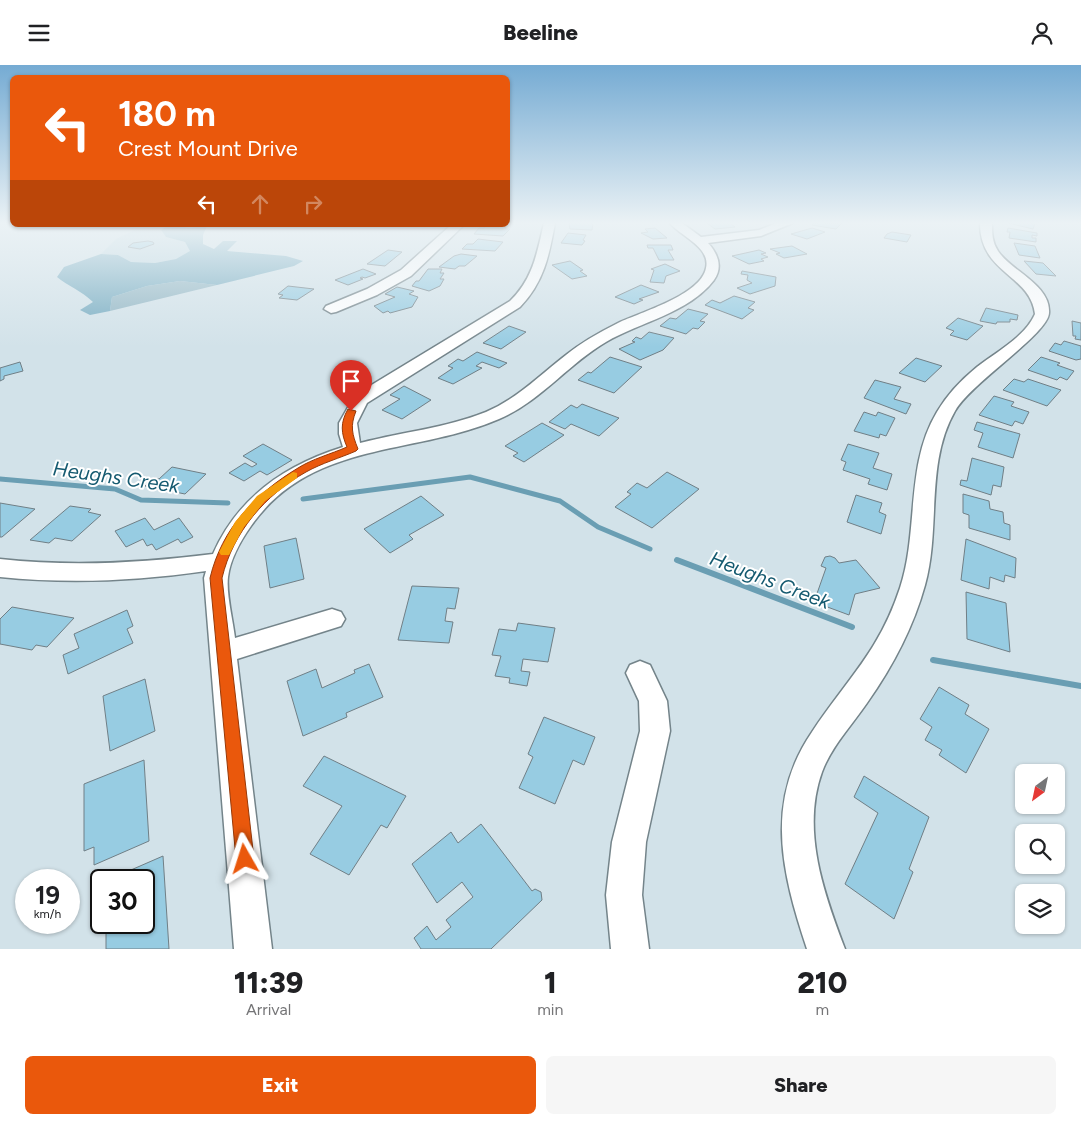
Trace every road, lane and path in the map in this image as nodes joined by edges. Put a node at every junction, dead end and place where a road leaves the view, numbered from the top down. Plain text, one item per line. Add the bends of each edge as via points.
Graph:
1 (415, 264) edge
2 (540, 264) edge
3 (713, 264) edge
4 (1004, 264) edge
5 (331, 309) dead end
6 (353, 449) junction
7 (220, 561) junction
8 (0, 568) edge
9 (332, 619) dead end
10 (224, 652) junction
11 (640, 673) dead end
12 (253, 949) edge
13 (630, 949) edge
14 (826, 949) edge

1 - 5 street via 372,292
2 - 6 street via 529,293 361,399 346,423
3 - 6 street via 707,281 690,295 625,325 584,349 522,400 492,416 451,429
4 - 14 street via 1036,294 1042,315 1032,329 956,396 942,418 932,445 927,473 917,571 902,620 888,648 820,744 798,801 798,844 808,901
6 - 7 street via 303,469 261,498 240,525
7 - 8 street via 122,573 70,574
7 - 10 street via 216,578
9 - 10 street
10 - 12 street
11 - 13 street via 654,701 655,731 629,842 624,895

